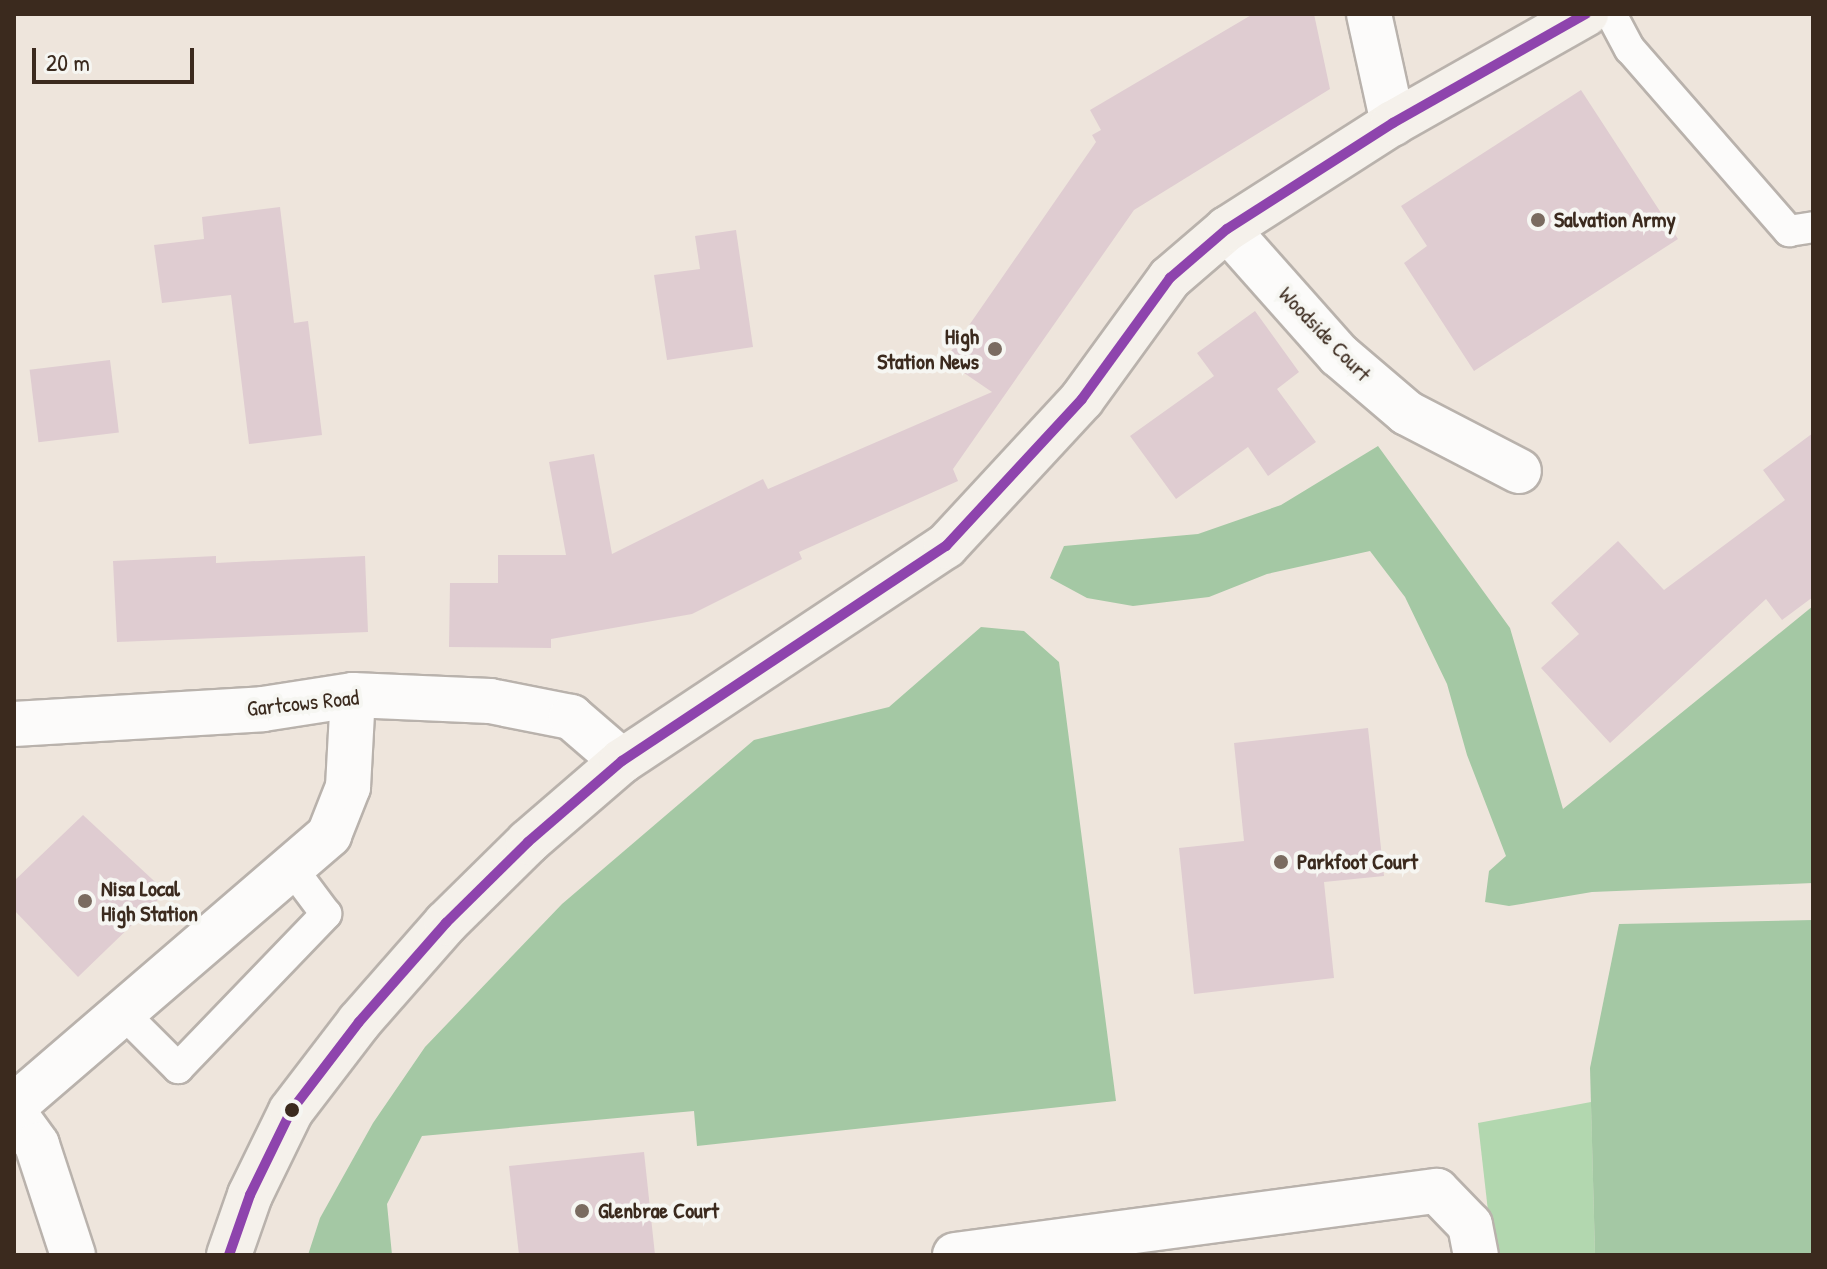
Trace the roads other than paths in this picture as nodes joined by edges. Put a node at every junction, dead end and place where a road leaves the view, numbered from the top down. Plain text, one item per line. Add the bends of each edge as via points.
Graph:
1 (1369, 14) edge
2 (1586, 14) edge
3 (1611, 14) edge
4 (1393, 123) junction
5 (1813, 227) edge
6 (1227, 229) junction
7 (1519, 471) dead end
8 (353, 695) junction
9 (14, 724) edge
10 (622, 761) junction
11 (291, 867) junction
12 (123, 1013) junction
13 (14, 1106) edge
14 (14, 1113) edge
15 (1092, 1245) edge
16 (73, 1255) edge
17 (229, 1255) edge
18 (955, 1255) edge
19 (1476, 1255) edge

1 - 4 street
2 - 4 main road
3 - 5 lane via 1630,49 1789,231
4 - 6 main road
6 - 7 street, Woodside Court via 1339,355 1407,413
6 - 10 main road via 1170,278 1082,399 946,546
8 - 9 street, Gartcows Road via 263,709
8 - 10 street, Gartcows Road via 490,701 571,717
8 - 11 street via 348,787 329,835
10 - 17 main road via 446,923 359,1022 291,1111 250,1195
11 - 12 street
11 - 12 lane via 326,914 178,1068
12 - 13 street
14 - 16 street via 37,1145
15 - 18 street
15 - 19 street via 1437,1191 1470,1225

